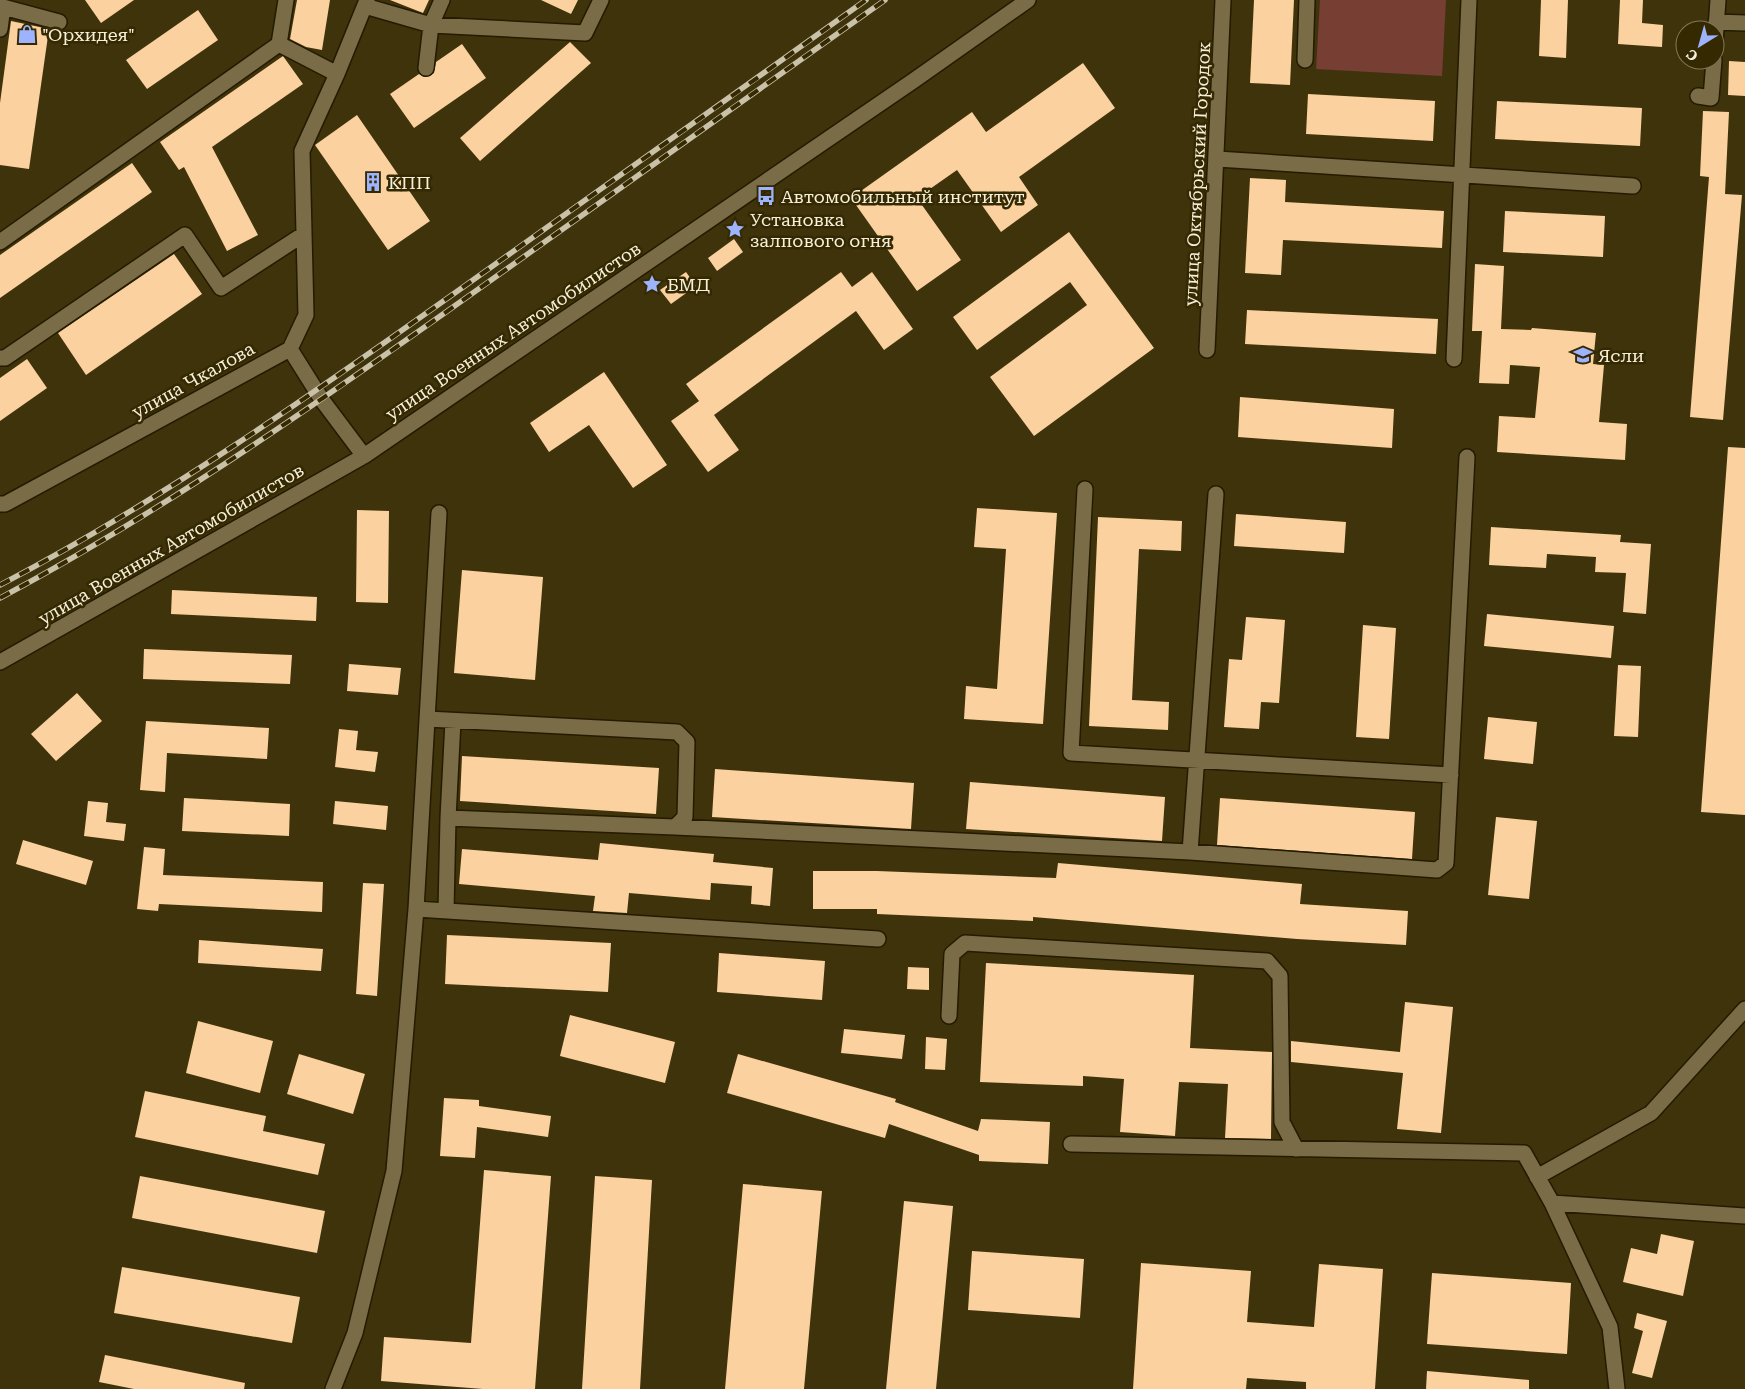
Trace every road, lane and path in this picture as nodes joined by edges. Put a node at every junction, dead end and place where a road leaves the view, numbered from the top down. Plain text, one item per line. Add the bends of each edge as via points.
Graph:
1 (286, 0) edge
2 (442, 0) edge
3 (601, 0) edge
4 (1028, 0) edge
5 (1223, 0) edge
6 (1307, 0) edge
7 (1469, 0) edge
8 (1718, 0) edge
9 (366, 3) edge
10 (2, 7) edge
11 (1716, 20) edge
12 (59, 22) dead end
13 (1725, 22) edge
14 (1745, 23) edge
15 (431, 25) junction
16 (0, 29) edge
17 (280, 44) junction
18 (1305, 60) dead end
19 (426, 68) dead end
20 (1713, 70) edge
21 (337, 74) junction
22 (1698, 96) dead end
23 (1217, 159) junction
24 (1462, 174) junction
25 (1633, 186) dead end
26 (304, 234) junction
27 (0, 242) edge
28 (290, 349) junction
29 (1207, 350) dead end
30 (0, 358) edge
31 (1454, 359) dead end
32 (364, 456) junction
33 (1467, 457) dead end
34 (1085, 489) dead end
35 (1216, 494) dead end
36 (0, 504) edge
37 (438, 513) dead end
38 (0, 662) edge
39 (427, 719) junction
40 (453, 720) junction
41 (1196, 761) junction
42 (1451, 775) junction
43 (448, 818) junction
44 (675, 827) junction
45 (1190, 852) junction
46 (416, 909) junction
47 (446, 911) junction
48 (878, 940) dead end
49 (1745, 1009) edge
50 (948, 1016) dead end
51 (1071, 1144) dead end
52 (1296, 1149) junction
53 (1537, 1177) junction
54 (1552, 1203) junction
55 (1745, 1216) edge
56 (333, 1389) edge
57 (1617, 1389) edge

1 - 17 street
2 - 15 street
3 - 15 street via 585,33
4 - 32 street, улица Военных Автомобилистов
5 - 23 street, улица Октябрьский Городок
6 - 18 street
7 - 24 street
8 - 11 street
9 - 15 street
9 - 21 street
10 - 12 street
10 - 16 street
13 - 14 street
15 - 19 street
17 - 21 street
17 - 27 street
20 - 22 street via 1711,98
21 - 26 street via 302,151
23 - 24 street
23 - 29 street, улица Октябрьский Городок
24 - 25 street
24 - 31 street
26 - 28 street via 306,315
26 - 30 street via 221,288 185,235 5,358
28 - 32 street via 322,400
28 - 36 street, улица Чкалова
32 - 38 street, улица Военных Автомобилистов
33 - 42 street
34 - 41 street via 1071,753
35 - 41 street
37 - 39 street
39 - 40 street
39 - 46 street
40 - 43 street
40 - 44 street via 677,732 687,742 685,817
41 - 42 street
41 - 45 street
42 - 45 street via 1446,863 1437,870
43 - 44 street
43 - 47 street
44 - 45 street
46 - 47 street
46 - 56 street via 394,1172 355,1333
47 - 48 street
49 - 53 street via 1651,1113
50 - 52 street via 952,954 965,943 1267,961 1280,976 1282,1122
51 - 52 street
52 - 53 street via 1524,1153
53 - 54 street
54 - 55 street
54 - 57 street via 1610,1327

